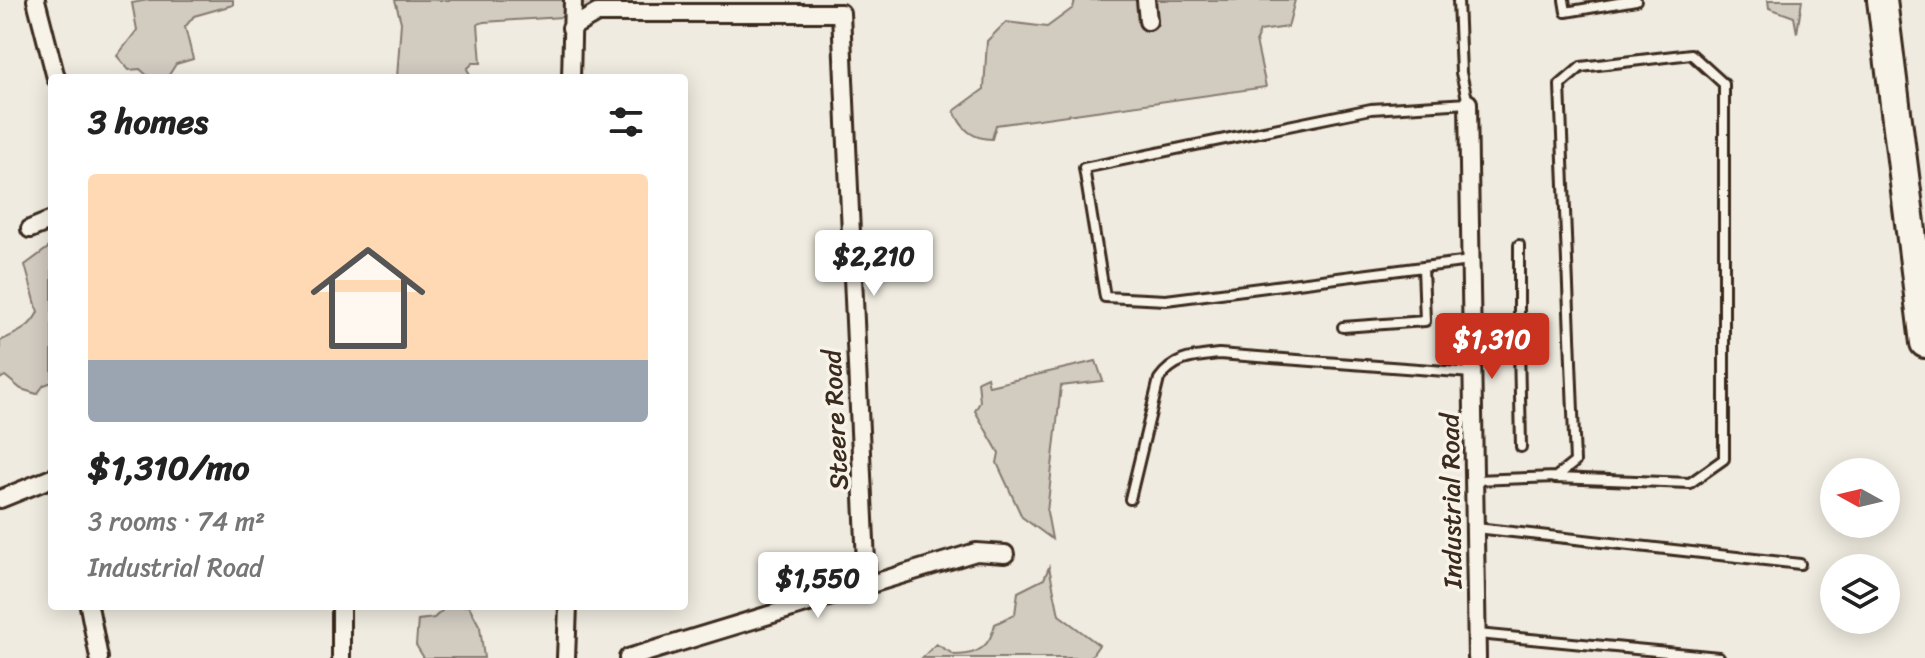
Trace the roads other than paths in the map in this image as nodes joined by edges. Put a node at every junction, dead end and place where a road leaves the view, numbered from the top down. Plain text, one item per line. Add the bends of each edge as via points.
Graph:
1 (36, 0) edge
2 (573, 0) edge
3 (1146, 0) edge
4 (1458, 0) edge
5 (1564, 0) edge
6 (1636, 0) edge
7 (1882, 0) edge
8 (845, 6) edge
9 (1148, 21) dead end
10 (571, 28) junction
11 (55, 74) edge
12 (571, 74) edge
13 (1468, 103) junction
14 (48, 222) edge
15 (30, 229) dead end
16 (1519, 245) dead end
17 (1470, 261) junction
18 (1423, 267) junction
19 (1343, 327) dead end
20 (1925, 343) edge
21 (1519, 345) junction
22 (1471, 347) junction
23 (1472, 373) junction
24 (1521, 447) dead end
25 (1555, 478) junction
26 (48, 480) edge
27 (1475, 480) junction
28 (0, 499) edge
29 (1130, 499) dead end
30 (1476, 528) junction
31 (1005, 554) dead end
32 (1800, 564) dead end
33 (867, 585) junction
34 (90, 610) edge
35 (341, 610) edge
36 (568, 610) edge
37 (1478, 634) junction
38 (1719, 657) edge
39 (99, 658) edge
40 (341, 658) edge
41 (566, 658) edge
42 (628, 658) edge
43 (1477, 658) edge

1 - 11 street
2 - 10 street
3 - 9 street
4 - 13 lane via 1461,73
5 - 6 lane via 1566,12
7 - 20 highway
8 - 10 street via 597,13
8 - 33 street, Steere Road
10 - 12 street
13 - 17 street, Industrial Road
13 - 18 lane via 1371,109 1084,168 1105,297 1166,300
14 - 15 street
16 - 21 lane
17 - 18 lane
17 - 22 street, Industrial Road
18 - 19 lane via 1425,321
21 - 22 lane
21 - 24 lane
22 - 23 street, Industrial Road
23 - 27 street, Industrial Road
23 - 29 lane via 1219,354 1183,358 1159,379
25 - 25 lane via 1575,462 1560,85 1581,67 1691,54 1724,84 1724,459 1690,483
25 - 27 lane
26 - 28 street
27 - 30 street, Industrial Road
30 - 32 lane
30 - 37 street, Industrial Road
31 - 33 street via 976,552
33 - 42 street
34 - 39 street
35 - 40 street
36 - 41 street
37 - 38 lane
37 - 43 street, Industrial Road

